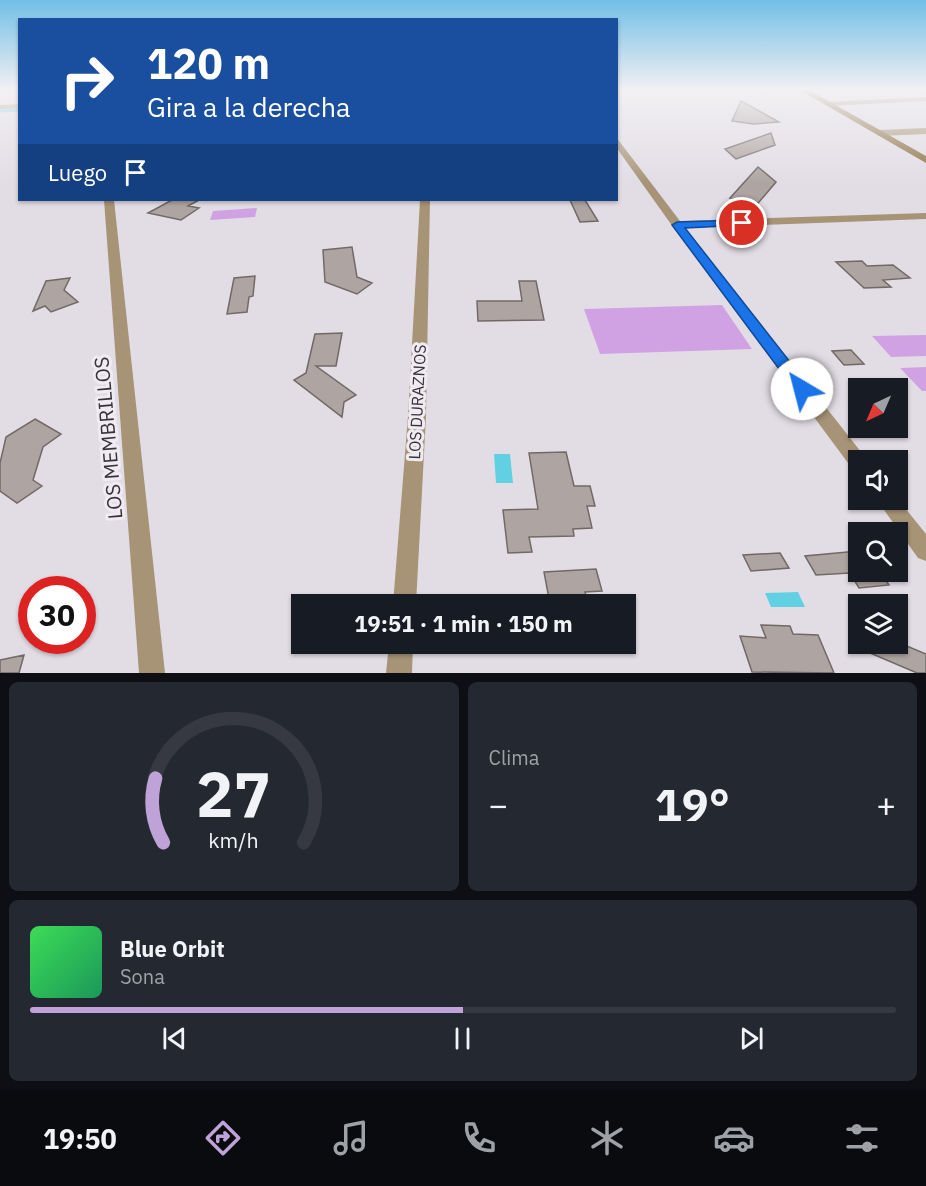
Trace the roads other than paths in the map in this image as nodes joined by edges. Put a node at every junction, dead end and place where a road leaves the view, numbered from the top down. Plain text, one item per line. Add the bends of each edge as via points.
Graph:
1 (857, 120) edge
2 (926, 131) edge
3 (879, 133) junction
4 (618, 143) edge
5 (926, 160) edge
6 (109, 201) edge
7 (425, 201) edge
8 (926, 216) edge
9 (677, 225) junction
10 (849, 450) edge
11 (895, 510) edge
12 (926, 551) edge
13 (405, 594) edge
14 (400, 654) edge
15 (152, 673) edge
16 (399, 673) edge

1 - 3 main road
2 - 3 street
3 - 5 main road
4 - 9 street
6 - 15 street, LOS MEMBRILLOS
7 - 13 street, LOS DURAZNOS via 417,416
8 - 9 street
9 - 10 street
11 - 12 street
14 - 16 street

